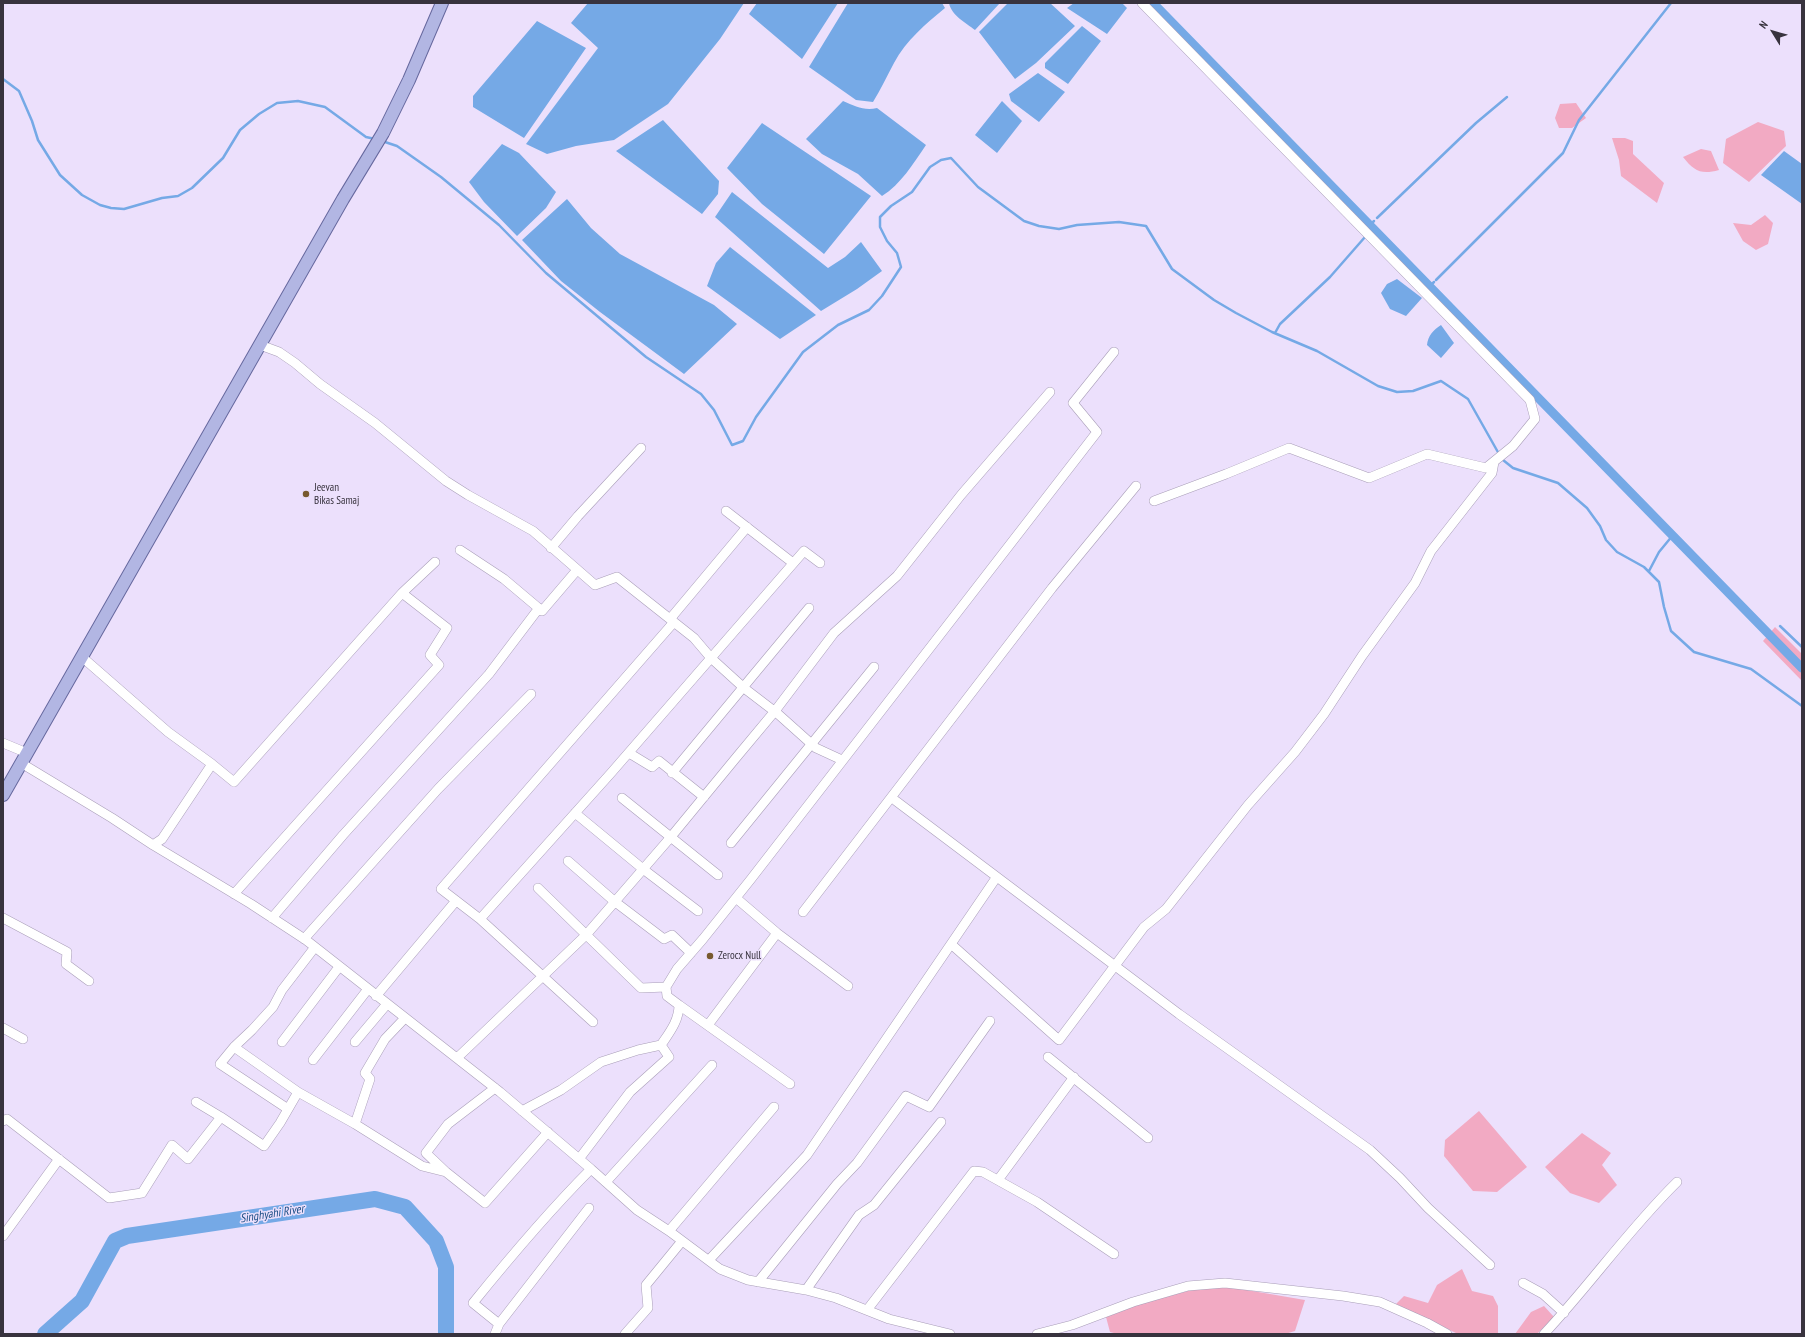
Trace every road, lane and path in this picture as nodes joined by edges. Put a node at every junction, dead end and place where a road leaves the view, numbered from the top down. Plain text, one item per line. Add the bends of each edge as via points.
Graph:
1 (442, 3) edge
2 (1142, 3) edge
3 (260, 345) junction
4 (1114, 352) dead end
5 (1050, 392) dead end
6 (641, 448) dead end
7 (1494, 462) junction
8 (1136, 486) dead end
9 (1154, 501) dead end
10 (726, 511) dead end
11 (747, 527) junction
12 (551, 548) junction
13 (460, 550) dead end
14 (435, 562) dead end
15 (794, 563) junction
16 (820, 563) dead end
17 (577, 570) junction
18 (402, 593) junction
19 (539, 608) junction
20 (809, 608) dead end
21 (672, 620) junction
22 (82, 657) junction
23 (711, 658) junction
24 (874, 667) dead end
25 (744, 688) junction
26 (530, 694) dead end
27 (775, 711) junction
28 (3, 743) edge
29 (811, 744) junction
30 (629, 753) junction
31 (24, 758) junction
32 (842, 760) junction
33 (212, 764) junction
34 (672, 773) junction
35 (3, 795) edge
36 (704, 797) junction
37 (622, 798) dead end
38 (896, 801) dead end
39 (575, 813) junction
40 (670, 838) junction
41 (731, 843) dead end
42 (153, 845) junction
43 (568, 862) dead end
44 (643, 869) junction
45 (718, 875) dead end
46 (996, 878) junction
47 (538, 888) dead end
48 (234, 894) junction
49 (736, 898) junction
50 (614, 901) junction
51 (455, 902) junction
52 (698, 911) dead end
53 (803, 912) dead end
54 (3, 918) edge
55 (272, 918) junction
56 (480, 919) junction
57 (777, 932) junction
58 (586, 935) junction
59 (304, 939) junction
60 (951, 944) junction
61 (315, 947) junction
62 (691, 953) junction
63 (339, 966) junction
64 (1114, 966) junction
65 (542, 977) junction
66 (89, 981) dead end
67 (848, 986) dead end
68 (666, 987) junction
69 (368, 990) junction
70 (376, 996) junction
71 (387, 1004) junction
72 (680, 1006) junction
73 (405, 1018) junction
74 (990, 1021) dead end
75 (593, 1022) dead end
76 (708, 1026) junction
77 (3, 1028) edge
78 (23, 1039) dead end
79 (282, 1042) dead end
80 (355, 1042) dead end
81 (661, 1045) junction
82 (234, 1047) junction
83 (1048, 1057) dead end
84 (457, 1058) junction
85 (313, 1060) dead end
86 (712, 1065) dead end
87 (1074, 1077) junction
88 (790, 1084) dead end
89 (495, 1088) junction
90 (298, 1092) junction
91 (196, 1102) dead end
92 (774, 1107) dead end
93 (288, 1109) junction
94 (522, 1111) junction
95 (221, 1117) junction
96 (4, 1118) edge
97 (941, 1122) dead end
98 (355, 1124) junction
99 (548, 1132) junction
100 (1148, 1138) dead end
101 (59, 1159) junction
102 (579, 1159) junction
103 (591, 1169) junction
104 (446, 1172) junction
105 (998, 1180) junction
106 (606, 1182) junction
107 (1677, 1182) dead end
108 (589, 1208) dead end
109 (669, 1231) junction
110 (3, 1236) edge
111 (682, 1240) junction
112 (1114, 1254) dead end
113 (709, 1260) junction
114 (1490, 1265) dead end
115 (758, 1282) junction
116 (1523, 1282) dead end
117 (806, 1290) junction
118 (867, 1310) junction
119 (1564, 1313) junction
120 (499, 1324) junction
121 (494, 1334) edge
122 (625, 1334) edge
123 (950, 1334) edge
124 (1037, 1334) edge
125 (1447, 1334) edge
126 (1544, 1334) edge

1 - 3 main road via 383,133
2 - 7 street via 1530,400 1535,419 1513,446
3 - 12 street via 279,352 295,363 446,480 488,507 533,531
3 - 22 main road
4 - 32 street via 1073,402 1097,432
5 - 27 street via 961,494 897,576 834,633
6 - 12 street
7 - 9 street via 1486,468 1427,454 1369,478 1289,448
7 - 64 street via 1492,473 1431,552 1415,583 1324,714 1166,908 1144,927
8 - 53 street via 1052,588
10 - 11 street
11 - 15 street
11 - 21 street
12 - 17 street
13 - 19 street via 504,579
14 - 18 street
15 - 16 street via 804,551
15 - 23 street
17 - 19 street via 542,611
17 - 21 street via 595,585 617,577
18 - 33 street via 234,782
18 - 48 street via 447,628 430,655 439,665
19 - 55 street via 489,674
20 - 25 street
21 - 23 street via 694,638
21 - 51 street via 441,889
22 - 31 main road
22 - 33 street via 168,732
23 - 25 street
23 - 30 street
24 - 29 street
25 - 27 street
25 - 34 street
26 - 59 street via 438,789
27 - 29 street
27 - 36 street
28 - 31 street
29 - 32 street
29 - 41 street
30 - 34 street via 652,767 659,761
30 - 39 street
31 - 35 main road
31 - 42 street
32 - 49 street
33 - 42 street via 162,838
34 - 36 street
36 - 40 street
37 - 40 street
38 - 46 street
39 - 44 street
39 - 56 street
40 - 44 street
40 - 45 street
42 - 48 street
43 - 50 street
44 - 50 street
44 - 52 street
46 - 60 street
46 - 64 street
47 - 58 street
48 - 55 street
49 - 57 street
49 - 62 street
50 - 58 street
50 - 62 street via 664,940 672,935
51 - 56 street
51 - 70 street
54 - 66 street via 67,952 66,964
55 - 59 street
56 - 65 street
57 - 67 street
57 - 76 street
58 - 65 street
58 - 68 street via 641,988
59 - 61 street
60 - 64 street via 1059,1040
60 - 113 street via 807,1155
61 - 63 street
61 - 82 street via 282,990 273,1007
62 - 68 street
63 - 69 street
63 - 79 street
64 - 114 street via 1370,1150
65 - 75 street
65 - 84 street
68 - 72 street via 667,996
69 - 70 street
69 - 85 street
70 - 71 street
71 - 73 street
71 - 80 street
72 - 76 street
72 - 81 street via 675,1023
73 - 84 street
73 - 98 street via 385,1039 365,1073 370,1079
74 - 115 street via 930,1106 906,1096 857,1163
76 - 88 street
77 - 78 street
81 - 94 street via 601,1062 561,1090
81 - 102 street via 669,1057 630,1092
82 - 90 street
82 - 93 street via 220,1064
83 - 87 street
84 - 89 street
86 - 106 street
87 - 100 street
87 - 105 street
89 - 94 street
89 - 104 street via 448,1124 426,1153
90 - 93 street
90 - 98 street
91 - 95 street
92 - 109 street
93 - 95 street via 264,1146
94 - 99 street
95 - 101 street via 188,1159 172,1145 142,1194 109,1198
96 - 101 street
97 - 117 street via 874,1205 859,1215
98 - 104 street via 422,1166
99 - 102 street
99 - 104 street via 485,1203
101 - 110 street
102 - 103 street
103 - 106 street
103 - 120 street via 535,1229 474,1303
105 - 112 street via 1037,1202
105 - 118 street via 983,1172 974,1171
106 - 109 street via 637,1210
107 - 119 street via 1655,1204
108 - 120 street
109 - 111 street
111 - 113 street
111 - 122 street via 646,1285 648,1308
113 - 115 street via 720,1269
115 - 117 street
116 - 119 street via 1543,1294
117 - 118 street
118 - 123 street via 889,1319
119 - 126 street
120 - 121 street
124 - 125 street via 1072,1326 1133,1302 1188,1286 1225,1283 1380,1302

